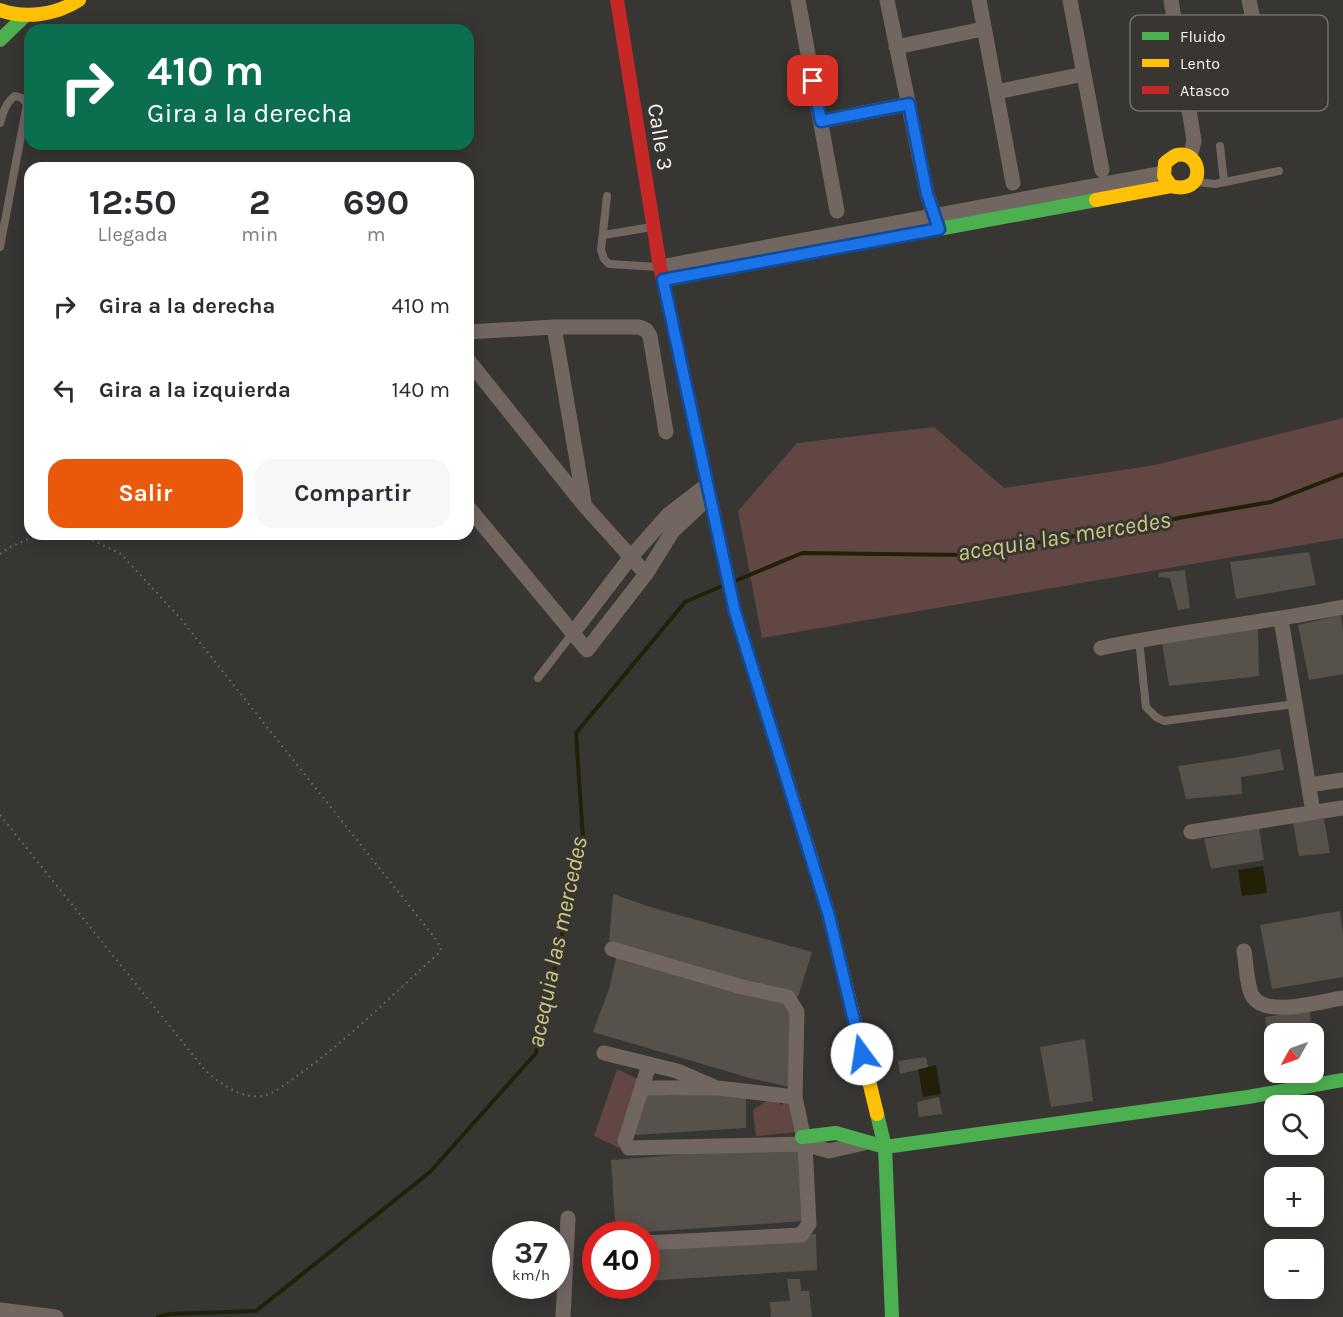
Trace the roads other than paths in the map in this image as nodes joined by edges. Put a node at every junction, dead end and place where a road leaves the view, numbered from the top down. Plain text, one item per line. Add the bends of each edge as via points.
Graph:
1 (80, 0) edge
2 (617, 0) edge
3 (798, 0) edge
4 (887, 0) edge
5 (979, 0) edge
6 (1070, 0) edge
7 (1171, 0) edge
8 (1249, 0) edge
9 (0, 10) edge
10 (26, 15) junction
11 (1174, 15) edge
12 (1252, 15) edge
13 (983, 28) junction
14 (0, 40) edge
15 (896, 47) junction
16 (1084, 74) junction
17 (996, 92) junction
18 (24, 100) edge
19 (909, 104) junction
20 (1190, 111) edge
21 (24, 120) edge
22 (821, 121) junction
23 (0, 123) edge
24 (1220, 146) dead end
25 (1186, 155) junction
26 (1102, 170) dead end
27 (1279, 171) dead end
28 (1167, 179) junction
29 (1195, 182) junction
30 (1224, 182) junction
31 (1013, 183) dead end
32 (607, 196) dead end
33 (837, 211) dead end
34 (932, 224) junction
35 (654, 227) junction
36 (603, 236) junction
37 (0, 247) edge
38 (662, 273) junction
39 (554, 327) junction
40 (474, 332) edge
41 (474, 368) edge
42 (666, 432) dead end
43 (708, 491) junction
44 (584, 505) junction
45 (474, 514) edge
46 (630, 558) junction
47 (646, 574) junction
48 (1343, 607) edge
49 (1281, 619) junction
50 (572, 634) junction
51 (1139, 640) junction
52 (1101, 648) dead end
53 (538, 678) dead end
54 (1295, 704) junction
55 (1340, 780) edge
56 (1309, 785) junction
57 (1343, 810) edge
58 (1313, 812) junction
59 (1191, 832) dead end
60 (612, 949) dead end
61 (1244, 951) dead end
62 (1343, 998) edge
63 (604, 1053) dead end
64 (649, 1065) junction
65 (1343, 1080) edge
66 (643, 1088) junction
67 (718, 1088) junction
68 (795, 1097) junction
69 (803, 1141) junction
70 (867, 1142) joint
71 (885, 1147) junction
72 (568, 1218) dead end
73 (660, 1242) edge
74 (0, 1310) edge
75 (56, 1317) edge
76 (563, 1317) edge
77 (892, 1317) edge

1 - 10 main road via 63,9
2 - 35 main road, Calle 3
3 - 22 street
4 - 15 street
5 - 13 street
6 - 16 street
7 - 11 street
8 - 12 street
9 - 10 main road
10 - 14 main road
13 - 15 street
13 - 17 street
15 - 19 street
16 - 17 street
16 - 26 street
17 - 31 street
18 - 23 lane via 15,96 11,99
19 - 22 street
19 - 34 street
20 - 25 street via 1194,141
21 - 37 lane
22 - 33 street
24 - 30 lane
25 - 28 main road via 1168,159
25 - 29 main road via 1198,168
27 - 30 lane
28 - 29 main road via 1184,189
28 - 34 street
29 - 30 lane
32 - 36 lane
34 - 38 street
35 - 36 lane
35 - 38 main road, Calle 3
36 - 38 lane via 601,250 609,264
38 - 43 main road, Calle 3
39 - 40 street
39 - 42 street via 646,330
39 - 44 street
41 - 44 street
43 - 46 street via 668,515
43 - 47 street via 672,532
43 - 71 main road, Calle 3 via 735,612 829,916
44 - 46 street
45 - 50 street
46 - 47 street
46 - 50 street
47 - 50 street via 587,650
48 - 49 street
49 - 51 street
49 - 54 street
50 - 53 lane
51 - 52 street
51 - 54 lane via 1146,707 1164,721
54 - 56 street
55 - 56 street
55 - 57 street
56 - 58 street
57 - 58 street
58 - 59 street
60 - 68 street via 788,997 797,1012
61 - 62 street via 1252,996 1262,1006 1275,1008
63 - 64 street
64 - 66 street
64 - 67 street
65 - 71 main road via 1248,1097
66 - 67 street
66 - 69 street via 626,1141 628,1148
67 - 68 street
68 - 69 street
69 - 70 street via 829,1151
69 - 73 street via 809,1224 801,1235
70 - 71 main road
71 - 77 main road, Calle 3
72 - 76 street
74 - 75 street

